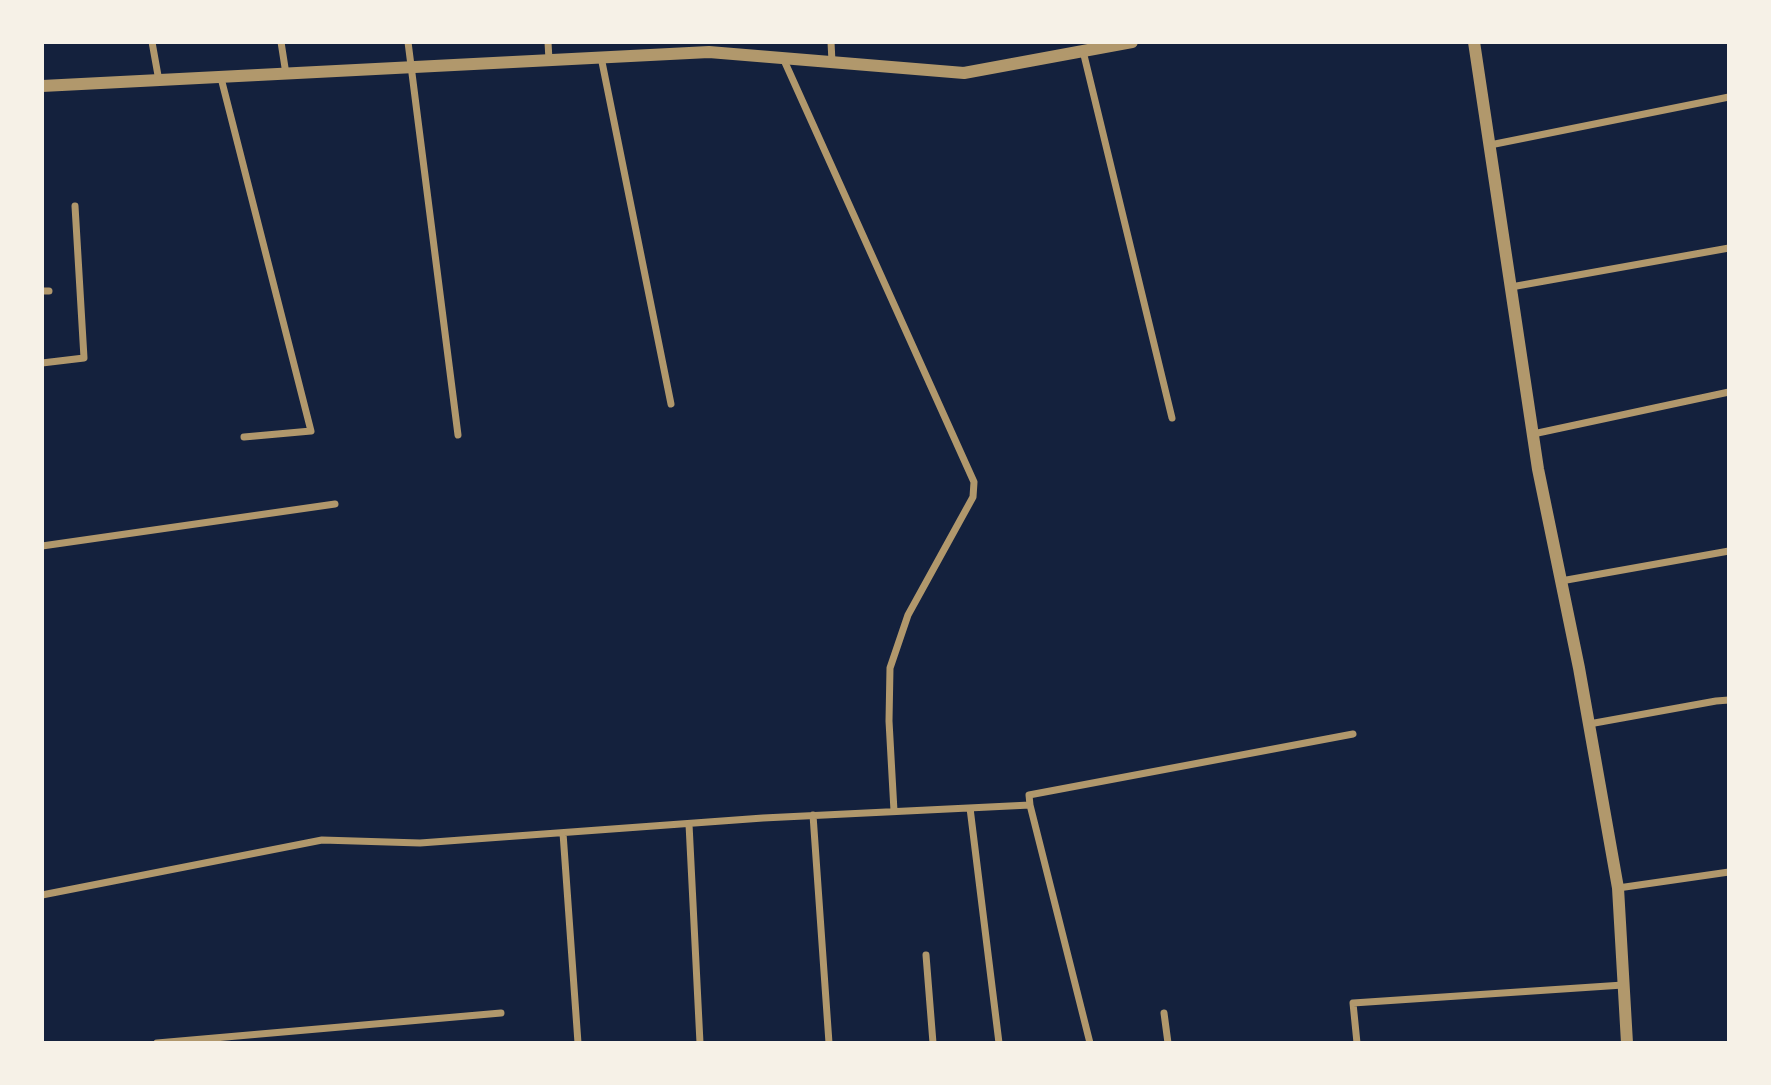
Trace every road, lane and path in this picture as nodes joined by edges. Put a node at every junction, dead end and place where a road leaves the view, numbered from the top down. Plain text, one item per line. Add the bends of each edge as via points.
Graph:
1 (152, 42) edge
2 (281, 42) edge
3 (408, 42) edge
4 (548, 42) edge
5 (831, 42) edge
6 (1132, 42) edge
7 (1474, 42) edge
8 (1114, 44) edge
9 (708, 47) edge
10 (1083, 51) junction
11 (601, 57) junction
12 (782, 58) junction
13 (549, 60) junction
14 (832, 62) junction
15 (411, 68) junction
16 (286, 74) junction
17 (221, 78) junction
18 (159, 82) junction
19 (42, 86) edge
20 (1729, 97) edge
21 (1490, 145) junction
22 (75, 206) dead end
23 (1729, 248) edge
24 (1511, 287) junction
25 (42, 363) edge
26 (1729, 392) edge
27 (671, 404) dead end
28 (1172, 418) dead end
29 (1533, 434) junction
30 (458, 435) dead end
31 (244, 437) dead end
32 (335, 504) dead end
33 (42, 546) edge
34 (1729, 551) edge
35 (1561, 582) junction
36 (1729, 700) edge
37 (1588, 724) junction
38 (1353, 733) dead end
39 (1030, 805) junction
40 (970, 808) junction
41 (894, 811) junction
42 (813, 816) junction
43 (689, 824) junction
44 (563, 833) junction
45 (1729, 872) edge
46 (1618, 888) junction
47 (42, 895) edge
48 (926, 955) dead end
49 (1623, 985) junction
50 (501, 1013) dead end
51 (1164, 1013) dead end
52 (157, 1043) edge
53 (578, 1043) edge
54 (699, 1043) edge
55 (829, 1043) edge
56 (933, 1043) edge
57 (999, 1043) edge
58 (1090, 1043) edge
59 (1168, 1043) edge
60 (1357, 1043) edge
61 (1627, 1043) edge

1 - 18 street
2 - 16 street
3 - 15 street
4 - 13 street
5 - 14 street
6 - 8 street
7 - 21 street
8 - 10 street
9 - 11 street
9 - 12 street
10 - 14 street via 964,73
10 - 28 street
11 - 13 street
11 - 27 street
12 - 14 street
12 - 41 street via 974,482 969,506 908,615 890,668
13 - 15 street
15 - 16 street
15 - 30 street
16 - 17 street
17 - 18 street
17 - 31 street via 311,431
18 - 19 street
20 - 21 street
21 - 24 street
22 - 25 street via 84,358
23 - 24 street
24 - 29 street
26 - 29 street
29 - 35 street
32 - 33 street
34 - 35 street
35 - 37 street
36 - 37 street
37 - 46 street
38 - 39 street via 1028,795
39 - 40 street
39 - 58 street
40 - 41 street
40 - 57 street
41 - 42 street
42 - 43 street
42 - 55 street
43 - 44 street
43 - 54 street
44 - 47 street via 420,843 322,840
44 - 53 street
45 - 46 street
46 - 49 street
48 - 56 street
49 - 60 street via 1353,1003
49 - 61 street
50 - 52 street
51 - 59 street

